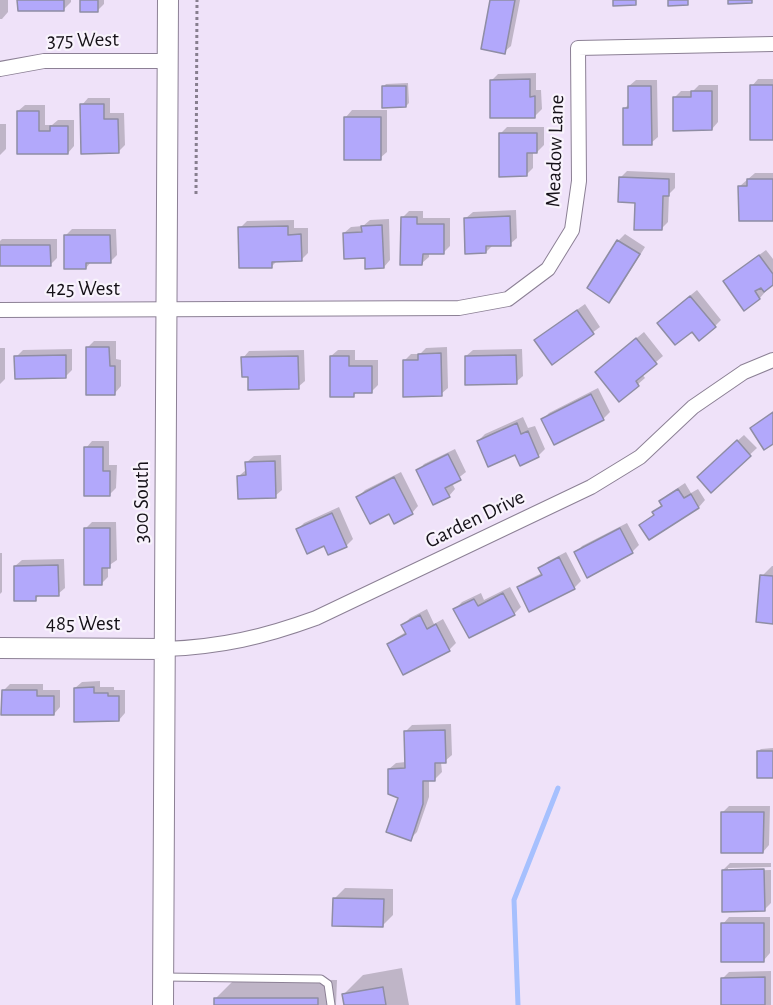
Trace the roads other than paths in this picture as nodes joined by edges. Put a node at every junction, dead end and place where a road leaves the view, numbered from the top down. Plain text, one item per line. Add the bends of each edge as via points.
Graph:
1 (168, 0) edge
2 (773, 44) edge
3 (168, 61) junction
4 (0, 69) edge
5 (0, 310) edge
6 (167, 310) junction
7 (773, 360) edge
8 (0, 648) edge
9 (165, 648) junction
10 (163, 977) junction
11 (163, 1005) edge
12 (331, 1005) edge

1 - 3 street, 300 South
2 - 6 street, Meadow Lane via 578,48 579,181 572,230 548,269 508,298 459,308
3 - 4 street, 375 West via 44,61
3 - 6 street, 300 South
5 - 6 street, 425 West
6 - 9 street, 300 South
7 - 9 street, Garden Drive via 744,372 693,407 640,457 591,487 316,618 273,634 206,647
8 - 9 street, 485 West
9 - 10 street, 300 South
10 - 11 street, 300 South
10 - 12 lane via 321,979 327,984

